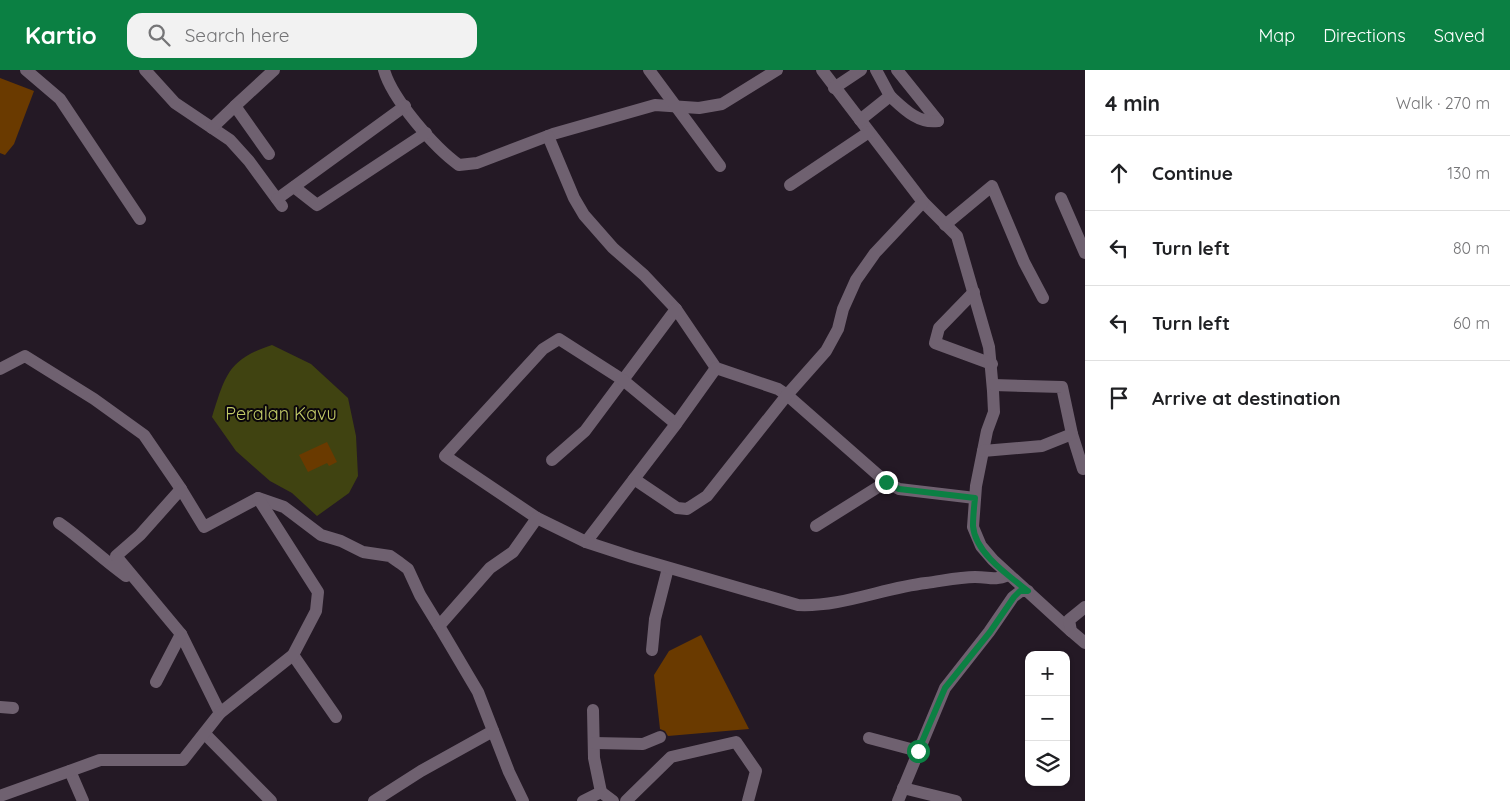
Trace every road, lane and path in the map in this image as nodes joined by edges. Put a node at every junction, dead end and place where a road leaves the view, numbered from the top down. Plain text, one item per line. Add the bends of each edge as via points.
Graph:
1 (26, 70) edge
2 (145, 70) edge
3 (274, 70) edge
4 (384, 70) edge
5 (649, 70) edge
6 (777, 70) edge
7 (822, 70) edge
8 (861, 70) edge
9 (876, 70) edge
10 (898, 70) edge
11 (834, 88) junction
12 (890, 96) junction
13 (235, 106) junction
14 (405, 106) junction
15 (675, 107) junction
16 (860, 120) junction
17 (212, 128) junction
18 (868, 132) junction
19 (426, 133) junction
20 (548, 136) junction
21 (269, 154) dead end
22 (720, 166) dead end
23 (790, 184) dead end
24 (294, 187) junction
25 (1061, 198) dead end
26 (923, 202) junction
27 (140, 219) dead end
28 (945, 225) junction
29 (1080, 228) edge
30 (1085, 252) edge
31 (974, 292) junction
32 (1043, 298) dead end
33 (676, 309) junction
34 (992, 364) junction
35 (716, 368) junction
36 (0, 369) edge
37 (623, 380) junction
38 (993, 385) junction
39 (787, 395) junction
40 (676, 424) junction
41 (1072, 434) junction
42 (983, 451) junction
43 (552, 460) dead end
44 (1083, 470) dead end
45 (634, 478) junction
46 (886, 482) junction
47 (181, 489) junction
48 (258, 498) junction
49 (975, 498) junction
50 (537, 518) junction
51 (59, 523) dead end
52 (816, 526) dead end
53 (586, 542) junction
54 (668, 568) junction
55 (1009, 575) junction
56 (138, 585) junction
57 (1028, 591) junction
58 (1085, 607) edge
59 (440, 626) junction
60 (1071, 631) junction
61 (181, 634) junction
62 (1085, 643) edge
63 (652, 650) dead end
64 (293, 655) junction
65 (156, 682) dead end
66 (0, 707) edge
67 (13, 708) dead end
68 (593, 710) dead end
69 (220, 714) junction
70 (336, 717) dead end
71 (493, 732) junction
72 (205, 734) junction
73 (660, 737) dead end
74 (869, 738) dead end
75 (594, 742) junction
76 (918, 751) junction
77 (70, 771) junction
78 (903, 788) junction
79 (601, 792) junction
80 (0, 796) edge
81 (83, 801) edge
82 (271, 801) edge
83 (374, 801) edge
84 (523, 801) edge
85 (583, 801) edge
86 (613, 801) edge
87 (626, 801) edge
88 (748, 801) edge
89 (898, 801) edge
90 (956, 801) edge

1 - 27 street via 60,99
2 - 17 street via 175,103
3 - 13 street
4 - 14 street
5 - 15 street
6 - 15 street via 722,104 699,108
7 - 11 street
8 - 11 street
9 - 12 street
10 - 12 street via 938,120 932,122 912,115
11 - 16 street
12 - 16 street
13 - 17 street
13 - 21 street
14 - 19 street
14 - 24 street
15 - 20 street via 655,106
15 - 22 street
16 - 18 street
17 - 24 street via 230,140 249,161 279,203
18 - 23 street
18 - 26 street
19 - 20 street via 459,166 477,163
19 - 24 street via 317,206
20 - 33 street via 584,215
25 - 29 street
26 - 28 street
26 - 39 street via 875,253 856,280 826,351
28 - 31 street via 957,236
28 - 32 street via 992,186
29 - 30 street
31 - 34 street
31 - 34 street via 939,328 935,343
33 - 35 street
33 - 37 street
34 - 38 street
35 - 39 street
35 - 40 street
36 - 47 street via 25,356 54,372 144,435
37 - 40 street
37 - 43 street via 585,431
37 - 50 street via 559,339 543,349 445,456
38 - 41 street via 1062,387
38 - 42 street via 994,412
39 - 45 street via 707,496 687,509 677,508
39 - 46 street
40 - 45 street
41 - 42 street via 1042,446
41 - 44 street
42 - 49 street
45 - 53 street
46 - 49 street via 899,489
46 - 52 street
47 - 48 street via 204,527
47 - 56 street via 140,535 116,556
48 - 59 street via 284,507 321,535 363,552 390,556 400,563 408,569 415,587
48 - 64 street via 318,592 316,611
49 - 55 street via 973,527 981,546
50 - 53 street
50 - 59 street via 513,552 490,568
51 - 56 street
53 - 54 street
54 - 55 street via 798,605 815,605 924,583 976,577 995,580
54 - 63 street via 655,619
55 - 57 street
56 - 61 street
57 - 60 street
57 - 76 street via 1020,591 1014,597 945,688
58 - 60 street via 1069,620
59 - 71 street via 478,692
60 - 62 street
61 - 65 street
61 - 69 street
64 - 69 street
64 - 70 street
66 - 67 street
68 - 75 street
69 - 72 street
71 - 83 street
71 - 84 street
72 - 77 street via 183,760 100,760
72 - 82 street
73 - 75 street via 643,744
74 - 76 street
75 - 79 street
76 - 78 street
77 - 80 street
77 - 81 street
78 - 89 street
78 - 90 street
79 - 85 street
79 - 86 street
87 - 88 street via 671,757 736,742 756,771

